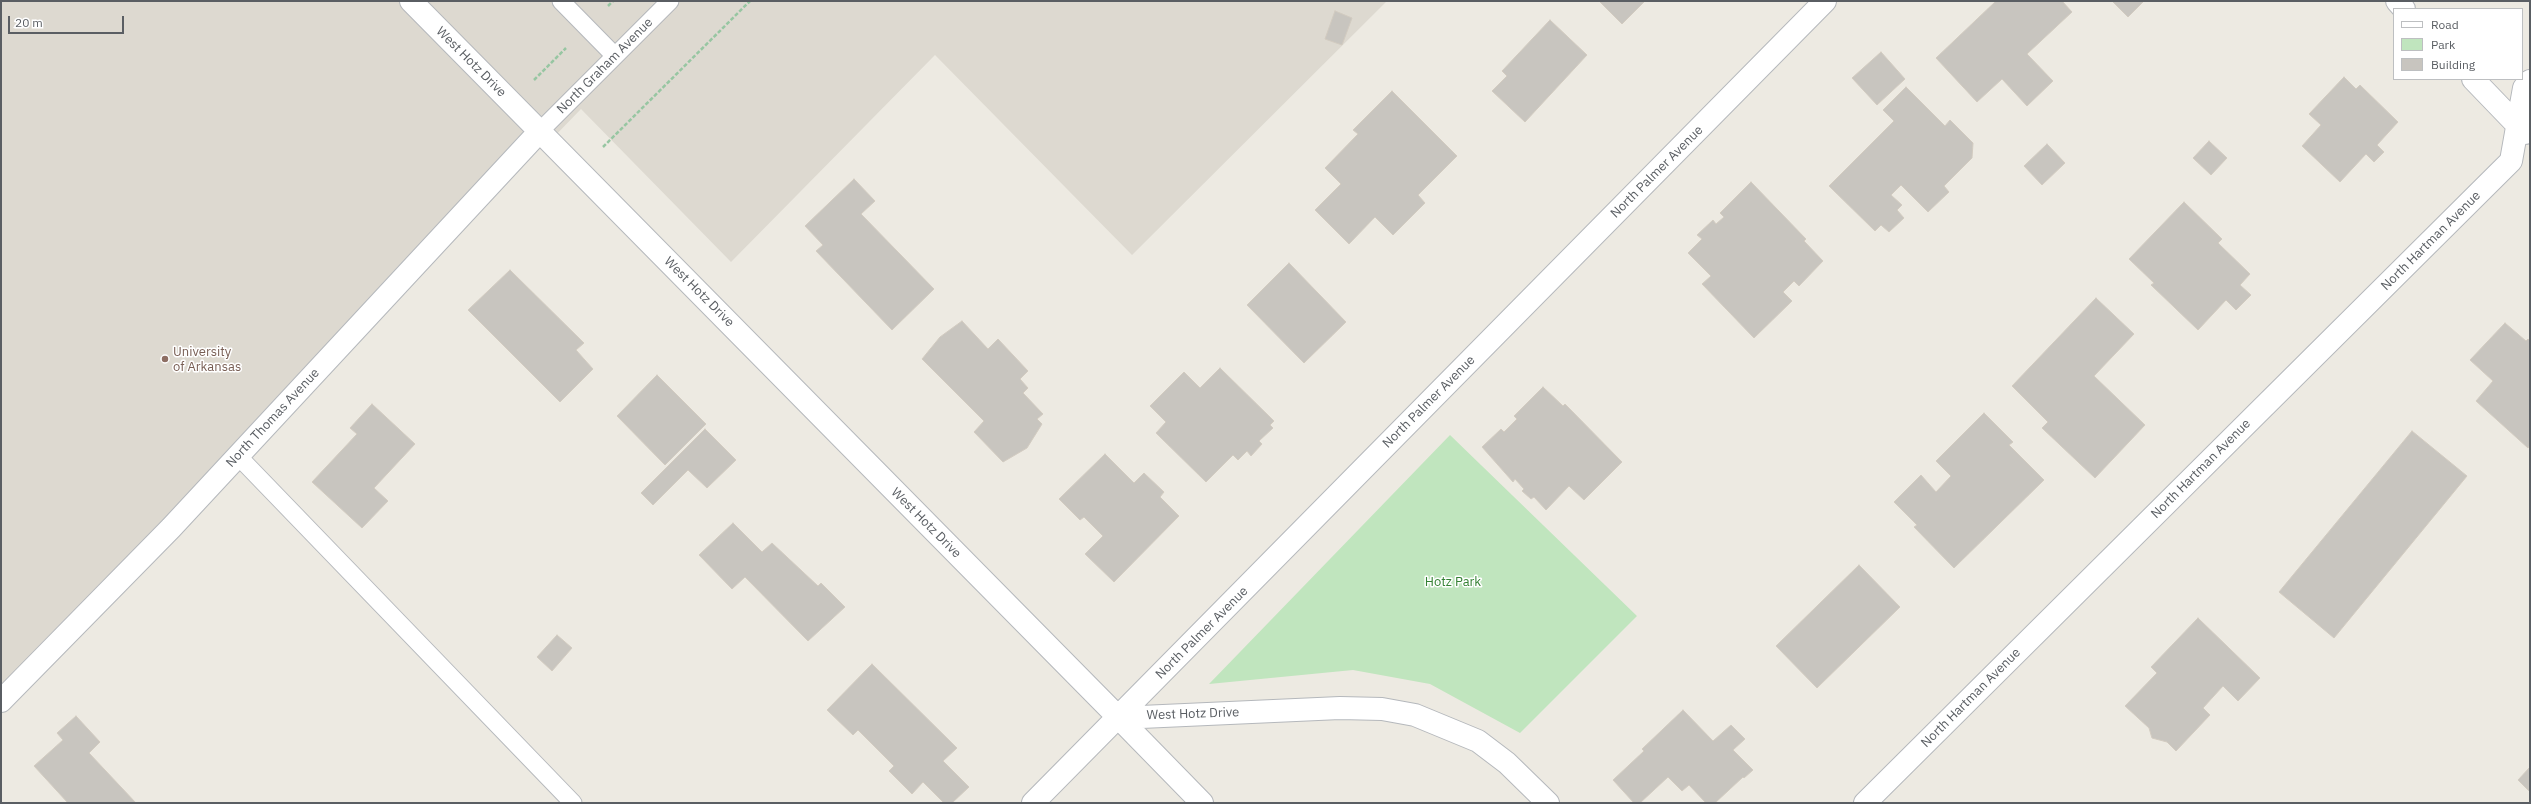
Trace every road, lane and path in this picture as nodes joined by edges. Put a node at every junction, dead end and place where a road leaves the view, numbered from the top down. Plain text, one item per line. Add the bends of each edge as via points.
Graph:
1 (411, 1) edge
2 (561, 1) edge
3 (613, 1) edge
4 (670, 1) edge
5 (750, 1) edge
6 (1825, 1) edge
7 (587, 27) junction
8 (615, 56) junction
9 (2474, 80) edge
10 (2530, 82) edge
11 (511, 102) junction
12 (540, 131) junction
13 (2524, 132) edge
14 (603, 147) dead end
15 (238, 456) junction
16 (1, 701) edge
17 (1119, 718) junction
18 (573, 803) edge
19 (1033, 803) edge
20 (1202, 803) edge
21 (1548, 803) edge
22 (1865, 803) edge

1 - 11 street, West Hotz Drive
2 - 7 lane
3 - 7 path
4 - 8 lane, North Graham Avenue
5 - 14 path
6 - 17 street, North Palmer Avenue
7 - 8 lane
7 - 11 path
8 - 12 lane, North Graham Avenue
9 - 13 street
10 - 13 street, North Hartman Avenue via 2524,88
11 - 12 street, West Hotz Drive
12 - 15 street, North Thomas Avenue
12 - 17 street, West Hotz Drive
13 - 22 street, North Hartman Avenue via 2511,161
15 - 16 street, North Thomas Avenue
15 - 18 lane
17 - 19 street, North Palmer Avenue
17 - 20 street
17 - 21 street, West Hotz Drive via 1340,708 1382,709 1415,715 1478,741 1507,763

